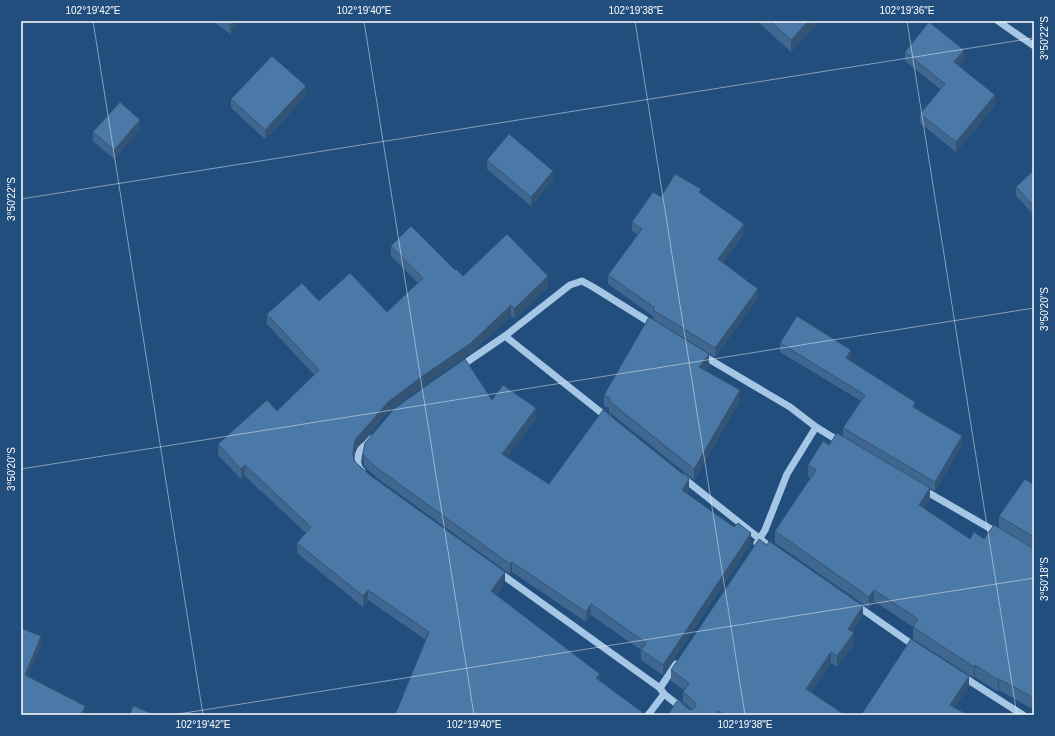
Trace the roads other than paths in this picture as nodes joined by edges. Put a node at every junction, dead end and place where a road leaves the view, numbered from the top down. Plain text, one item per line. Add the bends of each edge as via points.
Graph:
1 (998, 21) edge
2 (1034, 46) edge
3 (659, 328) edge
4 (505, 336) junction
5 (698, 352) edge
6 (453, 372) edge
7 (614, 423) edge
8 (816, 427) junction
9 (376, 433) edge
10 (850, 447) edge
11 (675, 472) edge
12 (369, 477) edge
13 (918, 487) edge
14 (1007, 538) edge
15 (760, 539) junction
16 (751, 552) edge
17 (779, 553) edge
18 (491, 566) edge
19 (850, 602) edge
20 (925, 653) edge
21 (681, 656) edge
22 (954, 672) edge
23 (662, 691) junction
24 (648, 715) edge
25 (691, 715) edge
26 (1023, 715) edge

1 - 2 street
3 - 4 street via 582,281 570,284
4 - 6 street
4 - 7 street
5 - 8 street via 790,407
8 - 10 street
8 - 15 street via 787,474
9 - 12 street via 360,450 359,469
11 - 15 street
13 - 14 street
15 - 16 street
15 - 17 street
18 - 23 street
19 - 20 street
21 - 23 street
22 - 26 street
23 - 24 street
23 - 25 street

